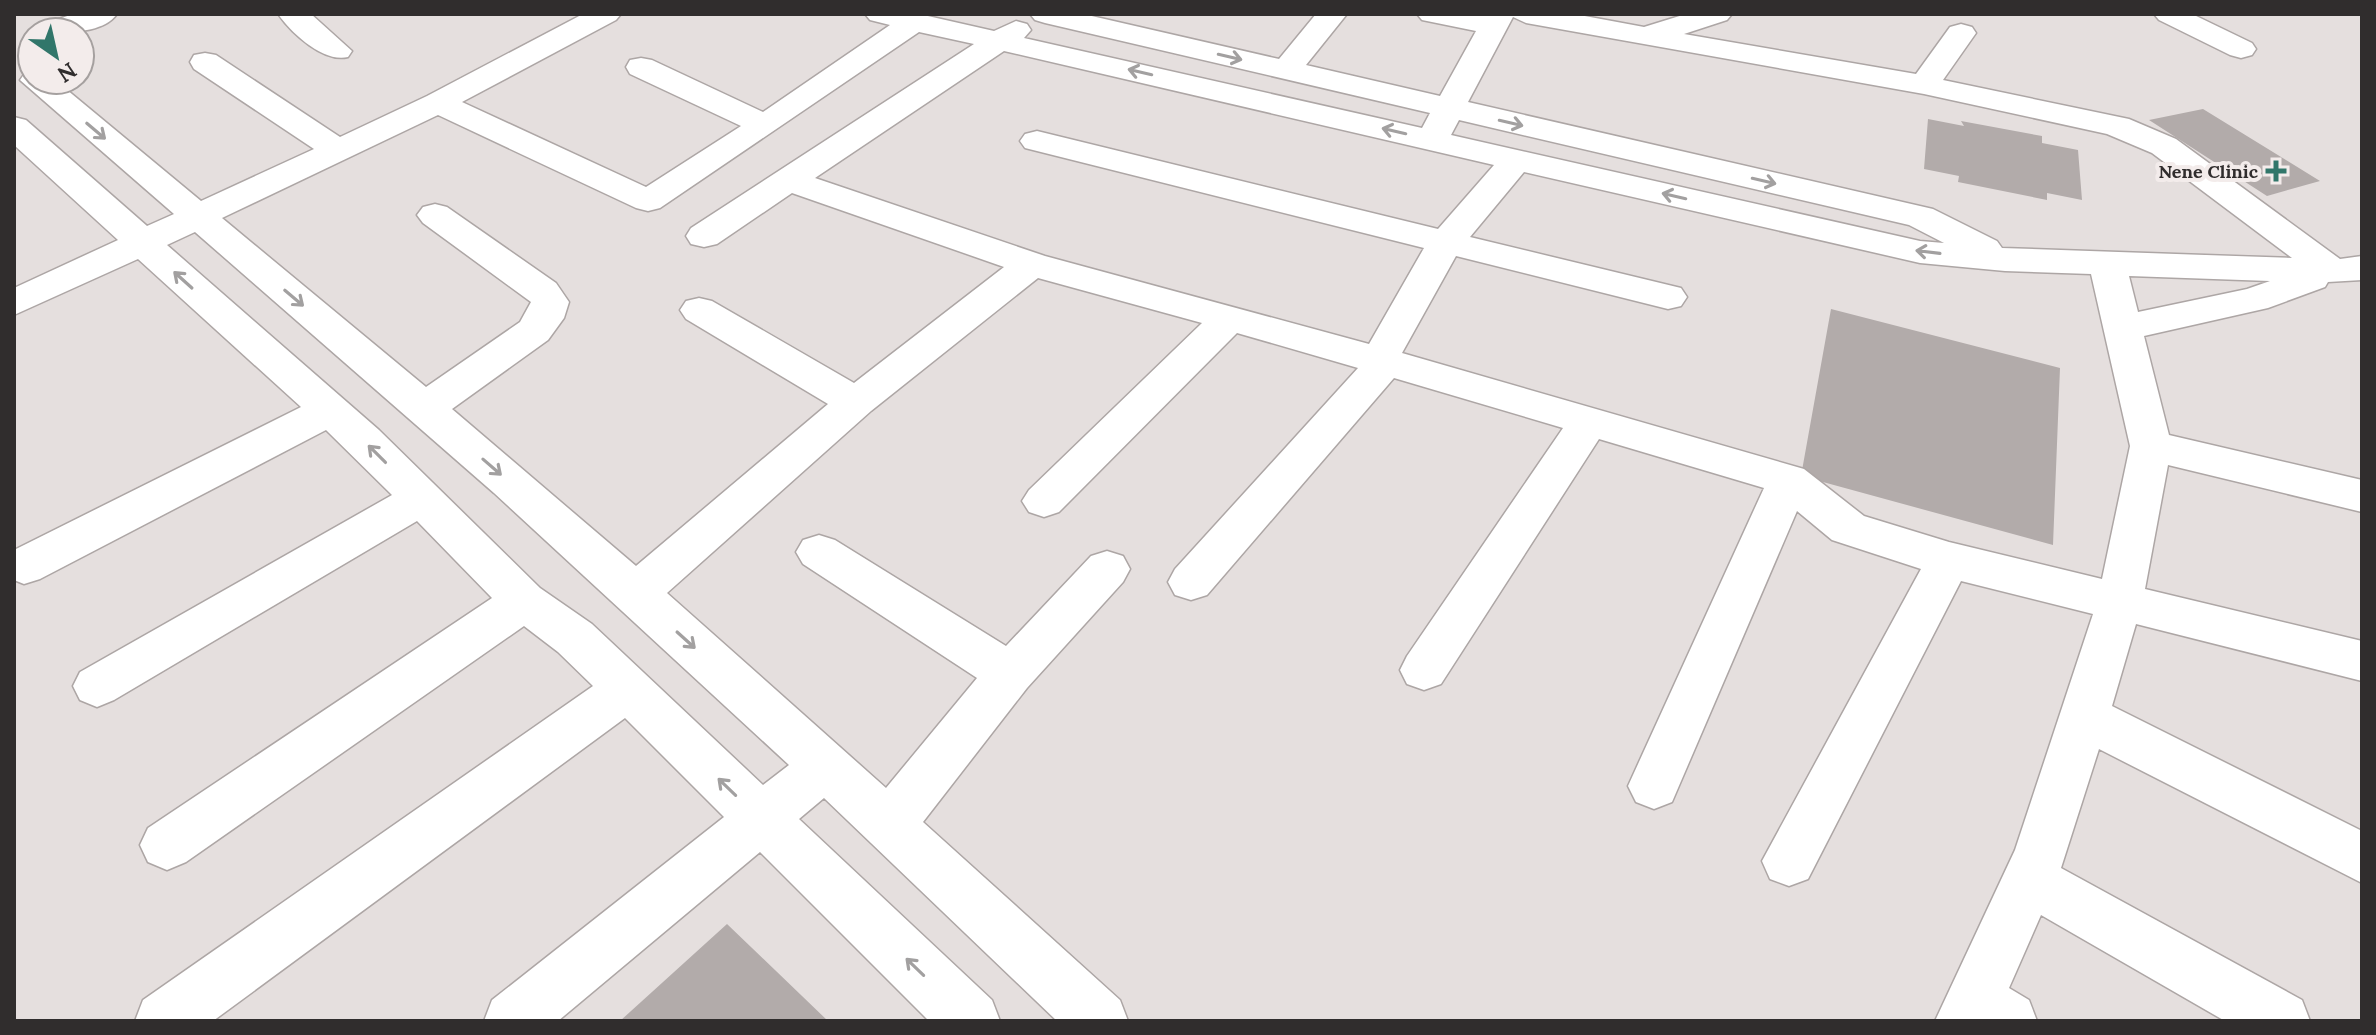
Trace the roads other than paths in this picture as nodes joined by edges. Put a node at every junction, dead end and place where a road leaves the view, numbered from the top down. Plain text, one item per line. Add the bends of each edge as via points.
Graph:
1 (293, 14) edge
2 (606, 14) edge
3 (880, 14) edge
4 (1035, 14) edge
5 (1045, 14) edge
6 (1332, 14) edge
7 (1432, 14) edge
8 (1526, 14) edge
9 (1717, 14) edge
10 (2169, 14) edge
11 (1497, 20) edge
12 (914, 22) junction
13 (1961, 33) dead end
14 (1645, 36) junction
15 (1004, 41) junction
16 (2241, 49) dead end
17 (337, 51) dead end
18 (205, 62) dead end
19 (641, 67) dead end
20 (1286, 70) junction
21 (1924, 85) junction
22 (73, 96) edge
23 (438, 103) junction
24 (1448, 108) junction
25 (765, 125) junction
26 (14, 127) edge
27 (1432, 140) junction
28 (1037, 141) dead end
29 (336, 149) junction
30 (1515, 161) junction
31 (788, 180) junction
32 (195, 215) junction
33 (435, 215) dead end
34 (704, 236) dead end
35 (140, 242) junction
36 (1444, 244) junction
37 (2005, 260) junction
38 (2107, 263) junction
39 (1032, 264) junction
40 (2348, 270) edge
41 (1668, 297) dead end
42 (14, 303) edge
43 (699, 310) dead end
44 (1228, 320) junction
45 (2122, 328) junction
46 (1382, 362) junction
47 (857, 401) junction
48 (425, 408) junction
49 (328, 411) junction
50 (1589, 422) junction
51 (2151, 446) junction
52 (1789, 480) junction
53 (2362, 496) edge
54 (422, 498) junction
55 (1044, 501) dead end
56 (819, 552) dead end
57 (1949, 560) junction
58 (24, 566) dead end
59 (1107, 569) dead end
60 (1191, 582) dead end
61 (635, 594) junction
62 (524, 601) junction
63 (2120, 601) junction
64 (2362, 661) edge
65 (1424, 670) dead end
66 (1010, 674) junction
67 (97, 686) dead end
68 (626, 690) junction
69 (2083, 716) junction
70 (827, 765) junction
71 (1654, 786) dead end
72 (760, 818) junction
73 (888, 825) junction
74 (167, 845) dead end
75 (2362, 858) edge
76 (1789, 861) dead end
77 (2028, 878) junction
78 (1982, 1014) edge
79 (164, 1021) edge
80 (513, 1021) edge
81 (971, 1021) edge
82 (1099, 1021) edge
83 (2281, 1021) edge

1 - 17 street
2 - 23 street
3 - 12 street
4 - 15 street
5 -> 20 street
6 - 20 street
7 - 11 street
8 - 14 street
9 - 14 street
10 - 16 street
11 - 24 street
12 - 15 street
12 - 25 street
13 - 21 street
14 - 21 street
27 -> 15 street
15 - 31 street
18 - 29 street
19 - 25 street
20 - 24 street
21 - 40 street via 2141,134
22 -> 32 street
23 - 25 street via 648,201
23 - 29 street
24 - 27 street
24 -> 37 street via 1921,217
26 - 35 street
27 - 30 street
28 - 36 street
29 - 32 street
30 - 36 street
37 -> 30 street via 1920,252
31 - 34 street
31 - 39 street
32 - 35 street
32 -> 48 street
33 - 48 street via 543,291 550,302 534,331
35 - 42 street
49 -> 35 street
36 - 41 street
36 - 46 street
37 - 38 street
38 - 40 street
38 - 45 street
39 - 44 street
39 - 47 street
40 - 45 street via 2255,299
43 - 47 street
44 - 46 street
44 - 55 street
45 - 51 street
46 - 50 street
46 - 60 street
47 - 61 street
48 -> 61 street
54 -> 49 street
49 - 58 street
50 - 52 street
50 - 65 street
51 - 53 street
51 - 63 street
52 - 57 street via 1848,528
52 - 71 street
54 - 62 street
54 - 67 street
56 - 66 street
57 - 63 street
57 - 76 street
59 - 66 street
61 -> 70 street
62 - 68 street via 575,638
62 - 74 street
63 - 64 street
63 - 69 street
66 - 73 street
72 -> 68 street
68 - 79 street
69 - 75 street
69 - 77 street via 2041,853
70 - 72 street
70 - 73 street
72 - 80 street
81 -> 72 street
73 - 82 street
77 - 78 street
77 - 83 street

